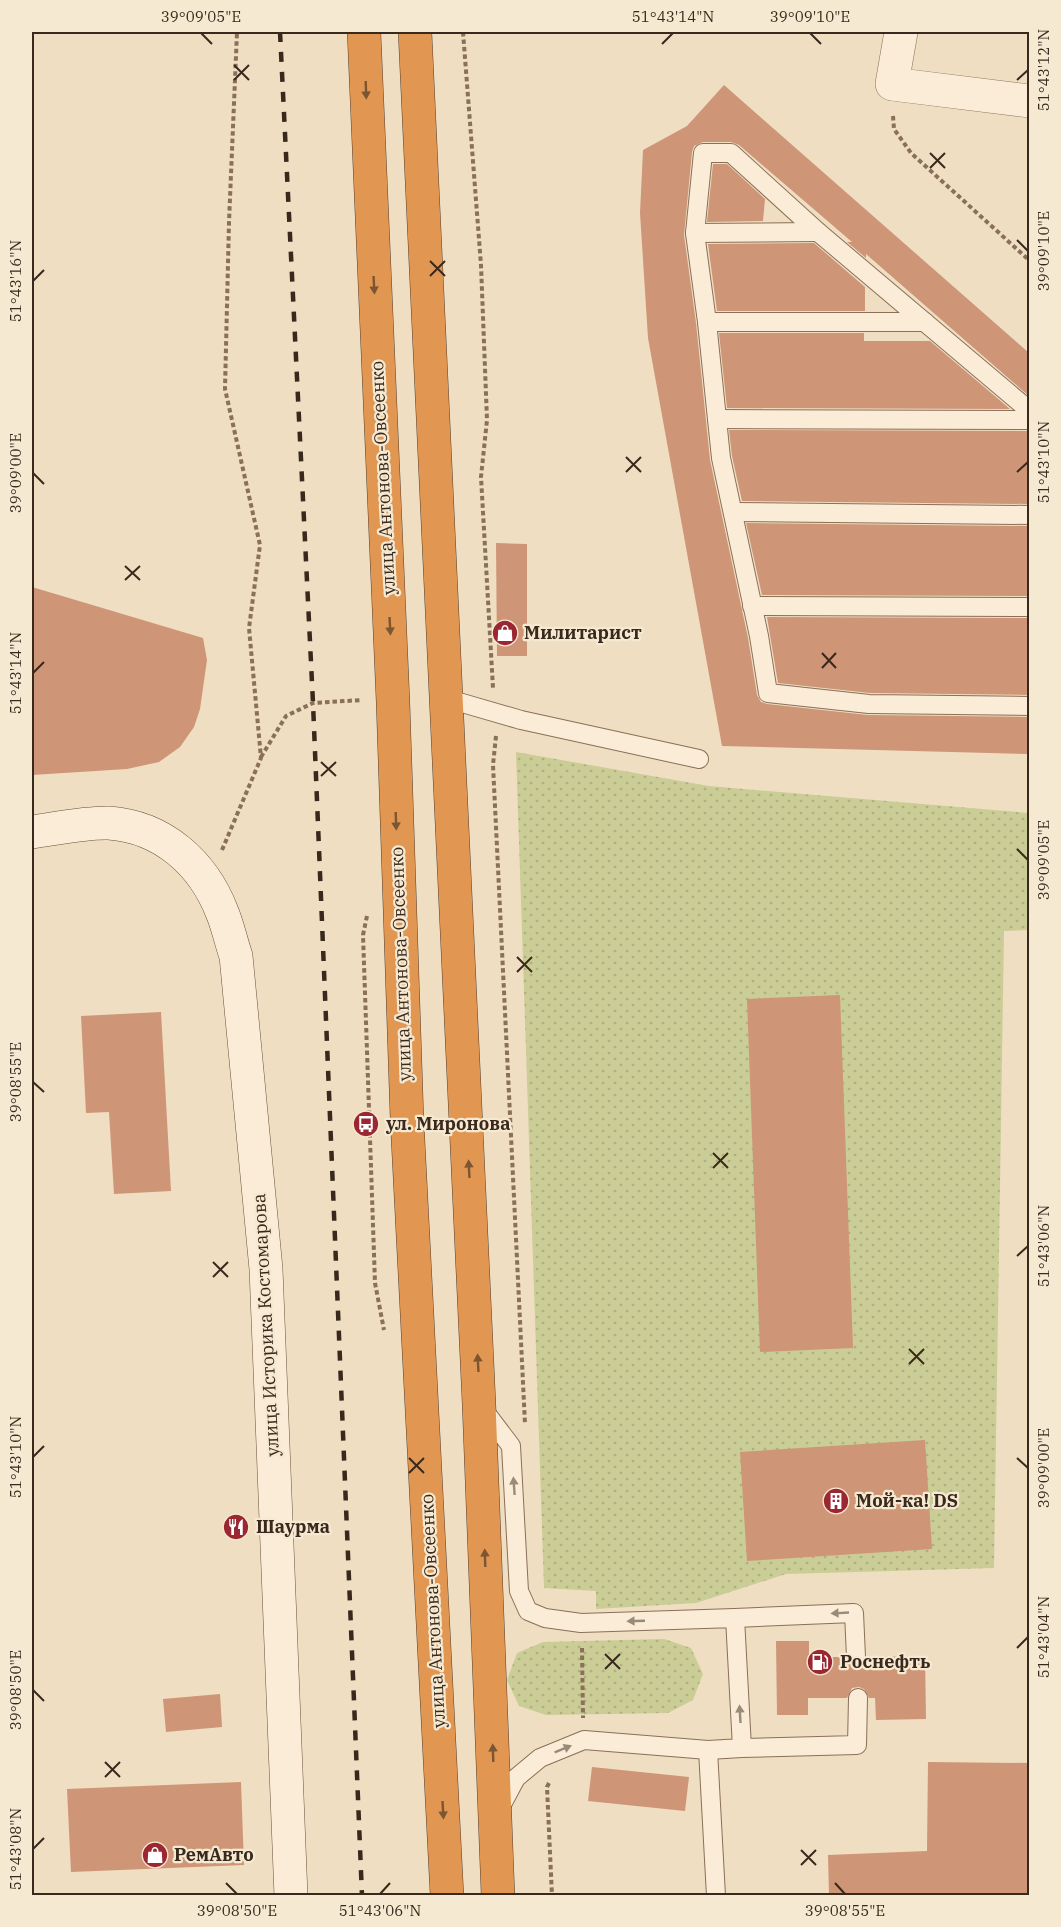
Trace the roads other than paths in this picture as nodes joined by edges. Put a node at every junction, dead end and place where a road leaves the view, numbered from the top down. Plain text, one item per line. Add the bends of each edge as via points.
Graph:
1 (364, 32) edge
2 (415, 32) edge
3 (901, 32) edge
4 (1029, 101) edge
5 (818, 232) junction
6 (695, 233) junction
7 (707, 322) junction
8 (926, 322) junction
9 (1029, 411) edge
10 (717, 419) junction
11 (1029, 420) edge
12 (733, 512) junction
13 (1029, 515) edge
14 (752, 606) junction
15 (1029, 607) edge
16 (445, 698) junction
17 (1029, 706) edge
18 (699, 759) dead end
19 (32, 832) edge
20 (479, 1404) junction
21 (735, 1618) junction
22 (856, 1657) dead end
23 (858, 1698) dead end
24 (742, 1748) junction
25 (708, 1750) junction
26 (495, 1817) junction
27 (291, 1896) edge
28 (447, 1896) edge
29 (498, 1896) edge
30 (716, 1896) edge

1 -> 28 highway, улица Антонова-Овсеенко via 407,1120
2 - 16 highway
3 - 4 street via 892,84
5 - 6 lane
5 - 6 lane via 731,153 703,153
5 - 8 lane
6 - 7 lane
7 - 8 lane
7 - 10 lane
8 - 9 lane
10 - 11 lane
10 - 12 lane
12 - 13 lane
12 - 14 lane
14 - 15 lane
14 - 17 lane via 768,693 869,704
16 - 18 lane
20 -> 16 highway
19 - 27 street, улица Историка Костомарова via 107,823 132,826 180,850 222,911 236,956 266,1269
21 -> 20 lane via 581,1623 545,1618 528,1611 519,1591 511,1446
26 -> 20 highway
22 -> 21 lane via 854,1612
24 -> 21 lane
23 - 24 lane via 857,1746
24 - 25 lane
26 -> 25 lane via 516,1778 540,1758 584,1740
25 - 30 lane
26 - 29 highway

